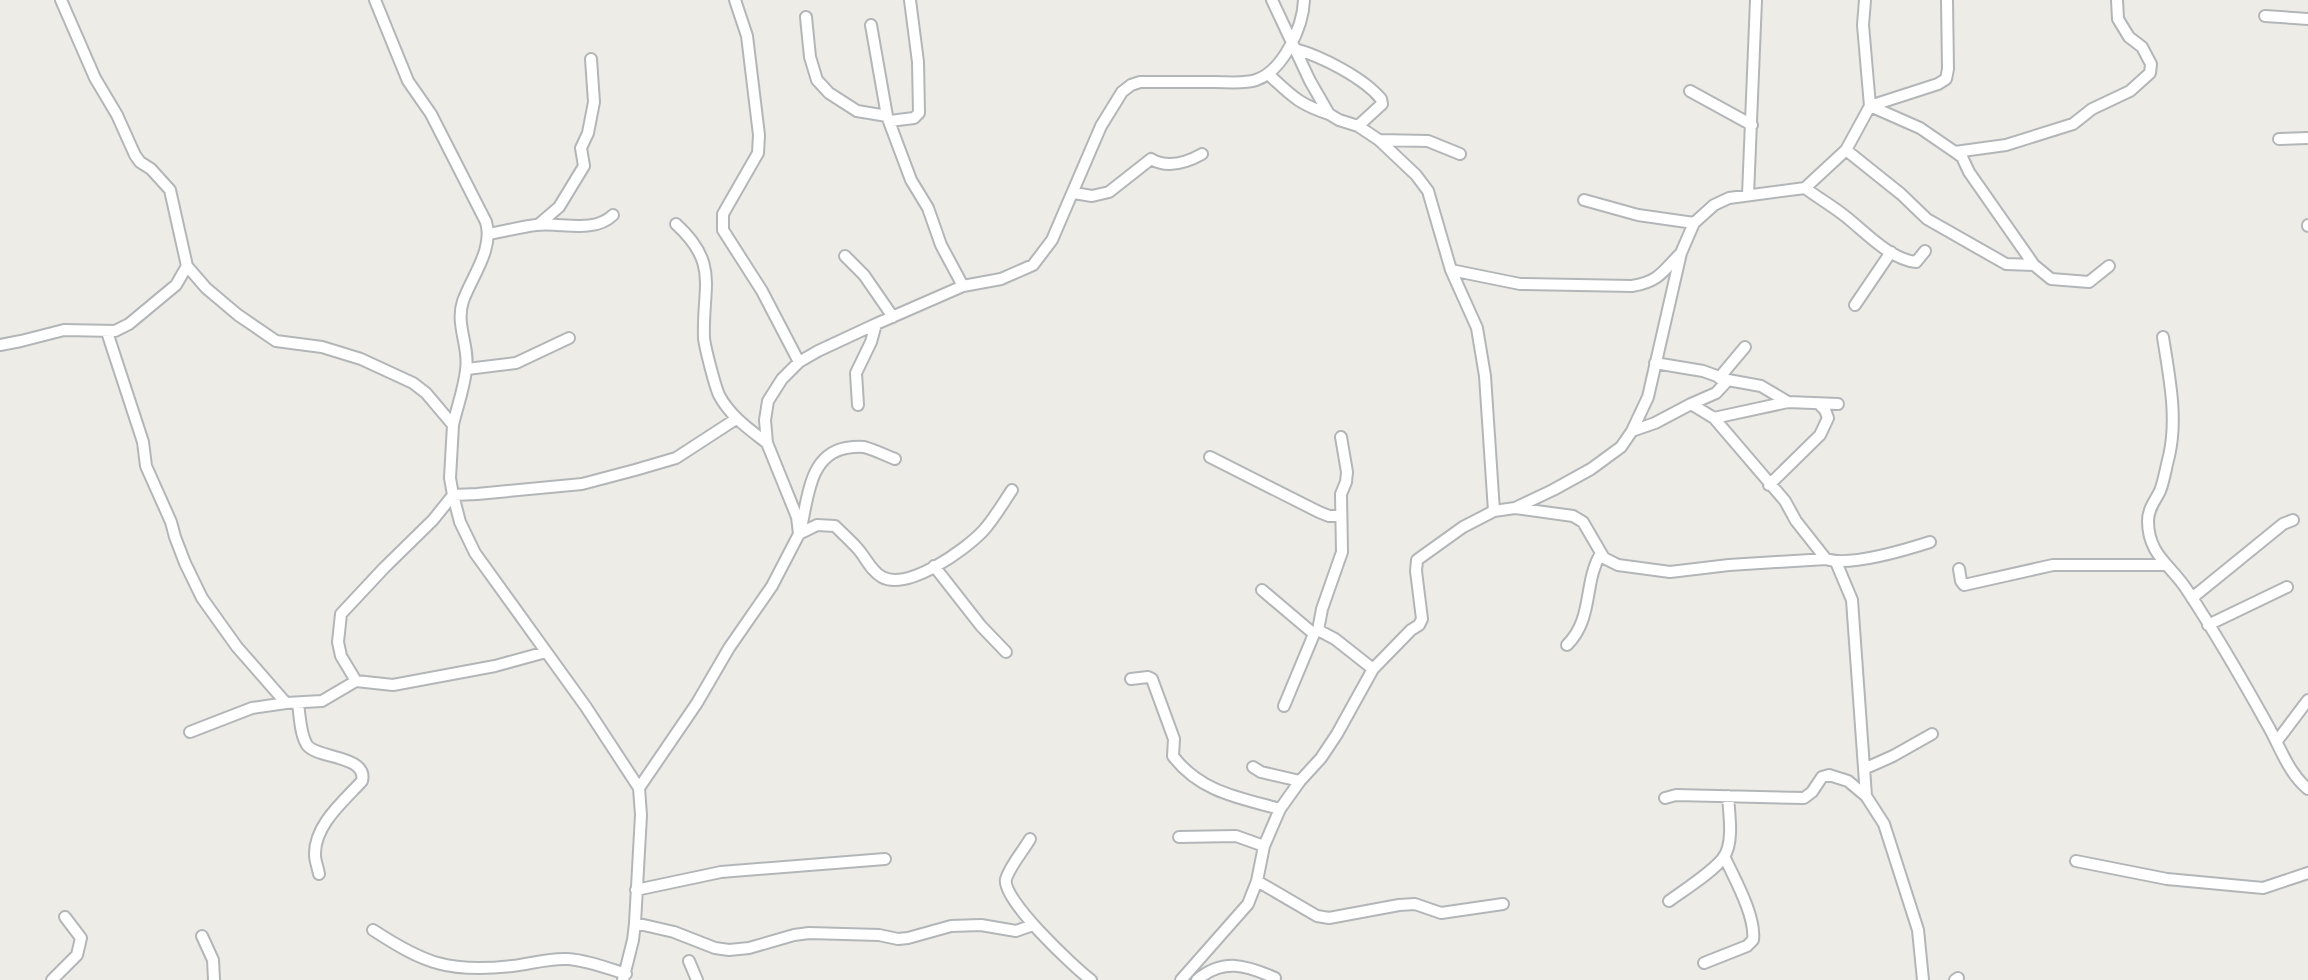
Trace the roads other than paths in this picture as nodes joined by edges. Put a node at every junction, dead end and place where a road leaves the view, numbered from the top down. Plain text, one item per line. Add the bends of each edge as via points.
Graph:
1 (61, 0) edge
2 (375, 0) edge
3 (735, 0) edge
4 (910, 0) edge
5 (1272, 0) edge
6 (1304, 0) edge
7 (1756, 0) edge
8 (1865, 0) edge
9 (1947, 0) edge
10 (2117, 0) edge
11 (2265, 16) dead end
12 (806, 17) dead end
13 (2308, 19) edge
14 (871, 25) dead end
15 (1294, 47) junction
16 (591, 59) dead end
17 (1268, 74) junction
18 (1690, 91) dead end
19 (1870, 106) junction
20 (1329, 114) junction
21 (889, 119) junction
22 (1752, 125) junction
23 (1358, 126) junction
24 (2308, 138) edge
25 (2279, 139) dead end
26 (1379, 140) junction
27 (1846, 150) junction
28 (1955, 152) junction
29 (1203, 153) dead end
30 (1460, 153) dead end
31 (1805, 189) junction
32 (1074, 193) junction
33 (1748, 195) junction
34 (1584, 200) dead end
35 (613, 215) dead end
36 (676, 224) dead end
37 (1694, 224) junction
38 (538, 225) junction
39 (489, 234) junction
40 (1926, 251) dead end
41 (1891, 252) junction
42 (1681, 253) junction
43 (844, 256) dead end
44 (2034, 265) junction
45 (187, 266) junction
46 (2109, 266) dead end
47 (1451, 270) junction
48 (963, 286) junction
49 (1855, 305) dead end
50 (893, 317) junction
51 (876, 324) junction
52 (106, 332) junction
53 (569, 338) dead end
54 (2163, 338) dead end
55 (0, 345) edge
56 (1744, 347) dead end
57 (799, 362) junction
58 (1655, 363) junction
59 (467, 369) junction
60 (1724, 379) junction
61 (1788, 402) junction
62 (1691, 404) junction
63 (1819, 404) junction
64 (1838, 404) dead end
65 (858, 405) dead end
66 (1714, 418) junction
67 (736, 419) junction
68 (453, 425) junction
69 (1632, 431) junction
70 (1341, 437) dead end
71 (767, 443) junction
72 (1210, 457) dead end
73 (895, 459) dead end
74 (1769, 485) junction
75 (1012, 489) dead end
76 (453, 495) junction
77 (1515, 508) junction
78 (1494, 511) junction
79 (1340, 516) junction
80 (2293, 520) dead end
81 (800, 534) junction
82 (1930, 542) dead end
83 (1601, 553) junction
84 (1831, 561) junction
85 (934, 566) junction
86 (2166, 566) junction
87 (1959, 569) dead end
88 (2287, 587) dead end
89 (1262, 590) dead end
90 (2192, 598) junction
91 (2208, 625) junction
92 (1316, 632) junction
93 (1567, 645) dead end
94 (546, 652) junction
95 (1006, 652) dead end
96 (1374, 669) junction
97 (1131, 679) dead end
98 (356, 681) junction
99 (2308, 700) edge
100 (286, 703) junction
101 (298, 704) junction
102 (1284, 706) dead end
103 (190, 732) dead end
104 (1932, 734) dead end
105 (2277, 741) junction
106 (1253, 767) dead end
107 (1866, 768) junction
108 (1300, 781) junction
109 (639, 788) junction
110 (2308, 789) edge
111 (1728, 796) junction
112 (1866, 796) junction
113 (1665, 798) dead end
114 (1280, 809) junction
115 (1179, 837) dead end
116 (1030, 839) dead end
117 (1264, 846) junction
118 (1724, 856) junction
119 (885, 859) dead end
120 (2076, 861) dead end
121 (2308, 873) edge
122 (319, 874) dead end
123 (1257, 881) junction
124 (636, 890) junction
125 (1669, 901) dead end
126 (1503, 904) dead end
127 (65, 917) dead end
128 (635, 923) junction
129 (1033, 925) junction
130 (373, 930) dead end
131 (202, 936) dead end
132 (689, 962) dead end
133 (1704, 963) dead end
134 (1184, 976) edge
135 (624, 977) edge
136 (1275, 978) dead end
137 (51, 980) edge
138 (214, 980) edge
139 (697, 980) edge
140 (1091, 980) edge
141 (1197, 980) edge
142 (1923, 980) edge

1 - 45 street via 135,155 170,190
2 - 39 street via 408,81 431,114
3 - 57 street via 747,36 759,135 758,153 723,214 723,230 762,291
4 - 21 street via 918,62 919,113 914,118
5 - 15 street
6 - 15 street
7 - 22 street
8 - 19 street via 1863,25
9 - 19 street via 1946,79
10 - 28 street via 2121,28 2142,47 2151,64 2150,73 2130,91 2092,109 2073,124 2006,145
11 - 13 street
12 - 21 street via 817,80 857,111
14 - 21 street
15 - 17 street
15 - 20 street
15 - 23 street via 1348,73 1382,99 1382,104
16 - 38 street via 594,102 588,133 580,148 584,166 559,207
17 - 20 street via 1294,99
17 - 32 street via 1239,82 1131,85 1122,92 1101,126
18 - 22 street
19 - 27 street
19 - 28 street via 1920,128
20 - 23 street
21 - 48 street via 911,180 928,207 941,245
22 - 33 street
23 - 26 street
24 - 25 street
26 - 30 street via 1428,141
26 - 47 street via 1428,191
27 - 31 street
27 - 44 street via 1927,219 2006,264
28 - 44 street
29 - 32 street via 1176,164 1162,165 1151,159 1109,192 1092,196
31 - 33 street
31 - 41 street
32 - 48 street via 1052,240 1034,265 1001,279
33 - 37 street via 1713,205
34 - 37 street via 1638,215
35 - 38 street via 606,222 590,226
36 - 67 street via 699,249 704,265 704,340 719,394
37 - 42 street
38 - 39 street
39 - 59 street via 463,301 460,325
40 - 41 street via 1916,261
41 - 49 street
42 - 47 street via 1658,279 1632,286 1520,284
42 - 58 street
43 - 50 street via 864,275
44 - 46 street via 2051,279 2089,282
45 - 52 street via 176,285 129,324
45 - 68 street via 214,295 276,341 322,346 393,374 426,393
47 - 78 street via 1477,328 1480,344
48 - 50 street
50 - 51 street
51 - 57 street
51 - 65 street via 856,373
52 - 55 street via 64,330
52 - 100 street via 143,442 146,466 189,572 202,598 237,647
53 - 59 street via 516,363
54 - 86 street via 2172,430 2170,453 2148,520 2151,543
56 - 60 street
57 - 71 street via 768,401
58 - 60 street via 1703,371
58 - 69 street via 1648,397
59 - 68 street
60 - 61 street via 1761,386
60 - 62 street via 1716,393
61 - 63 street
61 - 66 street
62 - 66 street
62 - 69 street
63 - 64 street
63 - 74 street via 1828,418 1820,435
66 - 74 street
67 - 71 street
67 - 76 street via 676,458 635,470 582,484
68 - 76 street
69 - 77 street via 1621,447 1591,469
70 - 79 street via 1347,472
71 - 81 street
72 - 79 street via 1319,512
73 - 81 street via 862,447 830,454 813,473
74 - 84 street
75 - 85 street via 982,532
76 - 94 street via 460,522 475,553
76 - 98 street via 341,614 341,656
77 - 78 street
77 - 83 street via 1573,516 1583,522
78 - 96 street via 1463,527 1417,560 1422,619
79 - 92 street via 1342,552
80 - 90 street
81 - 85 street via 817,525 835,526 874,571 891,580 911,578
81 - 109 street via 697,703
82 - 84 street via 1899,552
83 - 84 street via 1618,566 1670,572
83 - 93 street via 1595,563 1584,621
84 - 107 street via 1852,600
85 - 95 street
86 - 87 street via 2053,565 1964,585
86 - 90 street
88 - 91 street
89 - 92 street
90 - 91 street
91 - 105 street
92 - 96 street via 1335,639
92 - 102 street
94 - 98 street via 393,685
94 - 109 street
96 - 108 street via 1321,759
97 - 114 street via 1152,679 1174,739 1173,756 1181,767 1215,791
98 - 101 street via 322,701
99 - 105 street
100 - 101 street
100 - 103 street via 252,708
101 - 122 street via 306,744 312,750 346,760 363,776 319,835 315,855
104 - 107 street
105 - 110 street via 2296,779
106 - 108 street
107 - 112 street
108 - 114 street
109 - 124 street
111 - 112 street via 1804,798 1822,777 1829,775 1848,781
111 - 113 street
111 - 118 street via 1729,841
112 - 142 street via 1884,824 1918,930
114 - 117 street
115 - 117 street via 1236,836
116 - 129 street via 1006,884 1008,893
117 - 123 street
118 - 125 street
118 - 133 street via 1750,918 1753,940
119 - 124 street via 721,872
120 - 121 street via 2168,879 2263,888
123 - 126 street via 1317,916 1329,918 1399,905 1415,904 1441,913
123 - 134 street via 1248,904
124 - 128 street
127 - 137 street via 81,938 77,955
128 - 129 street via 729,950 809,933 898,939 951,926 981,925 1016,931
128 - 135 street
129 - 140 street
130 - 135 street via 407,952 456,968 510,967 567,959
131 - 138 street via 213,960
132 - 139 street
134 - 141 street
136 - 141 street via 1253,969 1219,966

